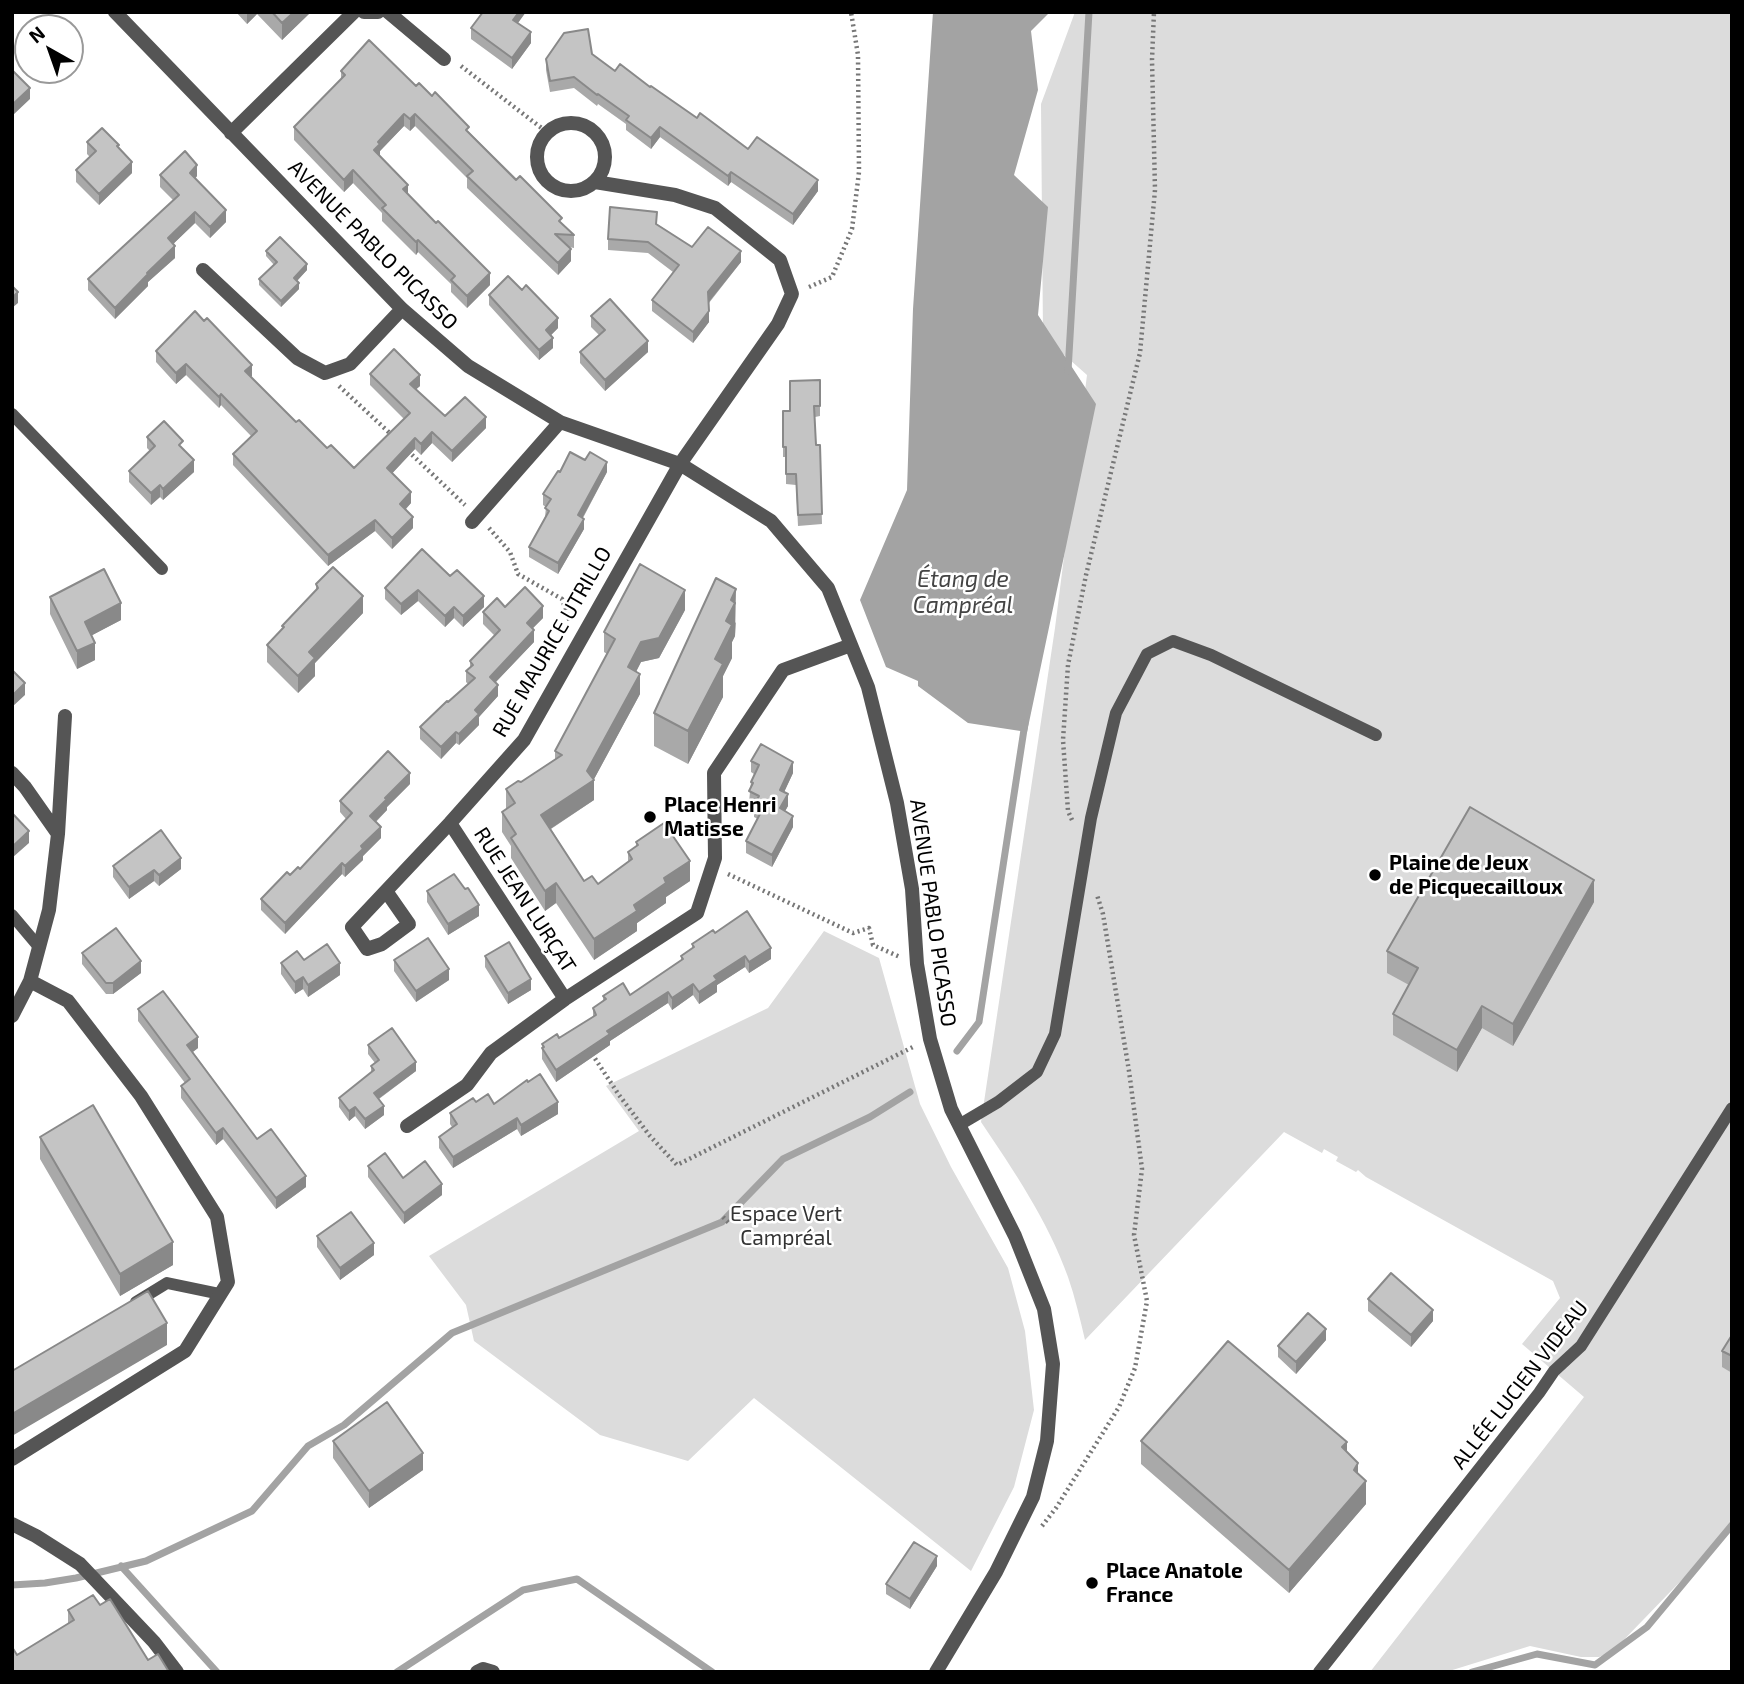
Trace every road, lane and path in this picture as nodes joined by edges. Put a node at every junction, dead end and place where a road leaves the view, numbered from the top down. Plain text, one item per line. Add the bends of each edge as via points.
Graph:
1 (115, 12) edge
2 (354, 12) edge
3 (364, 12) edge
4 (378, 12) edge
5 (388, 12) edge
6 (851, 12) edge
7 (444, 59) joint
8 (232, 133) junction
9 (548, 133) junction
10 (595, 182) junction
11 (203, 270) dead end
12 (792, 294) junction
13 (402, 309) junction
14 (326, 373) junction
15 (12, 414) edge
16 (560, 422) junction
17 (396, 440) edge
18 (406, 449) edge
19 (680, 464) junction
20 (475, 519) junction
21 (162, 569) dead end
22 (578, 645) junction
23 (851, 645) junction
24 (65, 716) dead end
25 (1376, 735) dead end
26 (12, 773) edge
27 (450, 823) junction
28 (58, 834) junction
29 (712, 866) junction
30 (387, 891) dead end
31 (12, 915) edge
32 (39, 947) junction
33 (917, 964) junction
34 (30, 981) junction
35 (565, 999) junction
36 (12, 1016) edge
37 (930, 1039) junction
38 (589, 1049) edge
39 (1732, 1108) edge
40 (959, 1125) junction
41 (407, 1126) dead end
42 (723, 1217) dead end
43 (729, 1223) dead end
44 (220, 1294) junction
45 (120, 1312) edge
46 (12, 1459) edge
47 (12, 1524) edge
48 (177, 1672) edge
49 (477, 1672) edge
50 (493, 1672) edge
51 (936, 1672) edge
52 (1319, 1672) edge

1 - 8 street, AVENUE PABLO PICASSO
2 - 8 street
3 - 4 street
5 - 7 street
6 - 12 path via 858,55 859,159 852,229 832,277
7 - 9 path via 456,61
8 - 13 street, AVENUE PABLO PICASSO
9 - 10 street via 563,124 585,126 594,132 605,162
9 - 10 street via 537,157 544,178 563,191
10 - 12 street via 675,195 715,208 780,260
11 - 14 street via 297,358
12 - 19 street, RUE MAURICE UTRILLO via 778,324
13 - 14 street via 350,364
13 - 16 street, AVENUE PABLO PICASSO via 468,366
14 - 17 path
15 - 21 lane
16 - 19 street, AVENUE PABLO PICASSO
16 - 20 street
18 - 20 path
19 - 22 street, RUE MAURICE UTRILLO
19 - 23 street, AVENUE PABLO PICASSO via 771,521 828,588
20 - 22 path via 510,552 518,574 562,599
22 - 27 street, RUE MAURICE UTRILLO via 524,740
23 - 29 street via 783,670 714,773
23 - 33 street, AVENUE PABLO PICASSO via 868,687 897,803 912,889
24 - 28 street
25 - 40 lane via 1173,641 1147,654 1116,713 1091,818 1055,1034 1037,1072
26 - 28 street
27 - 30 street, RUE MAURICE UTRILLO
27 - 35 street, RUE JEAN LURÇAT
28 - 32 street via 49,910
29 - 33 path via 853,933 869,928 873,945
29 - 35 street via 697,914
31 - 32 lane
32 - 34 street
33 - 37 street, AVENUE PABLO PICASSO
34 - 36 street
34 - 44 street via 68,1001 141,1096 216,1217 228,1282
35 - 41 street via 491,1053 467,1085
37 - 38 path via 677,1165 650,1136
37 - 40 street, AVENUE PABLO PICASSO
39 - 52 lane, ALLÉE LUCIEN VIDEAU via 1581,1346 1554,1371
40 - 51 street, AVENUE PABLO PICASSO via 1015,1237 1044,1309 1053,1364 1047,1441 1033,1497 996,1572
42 - 43 path
44 - 45 lane via 167,1283
44 - 46 street via 185,1351
47 - 48 street via 80,1564
49 - 50 street

